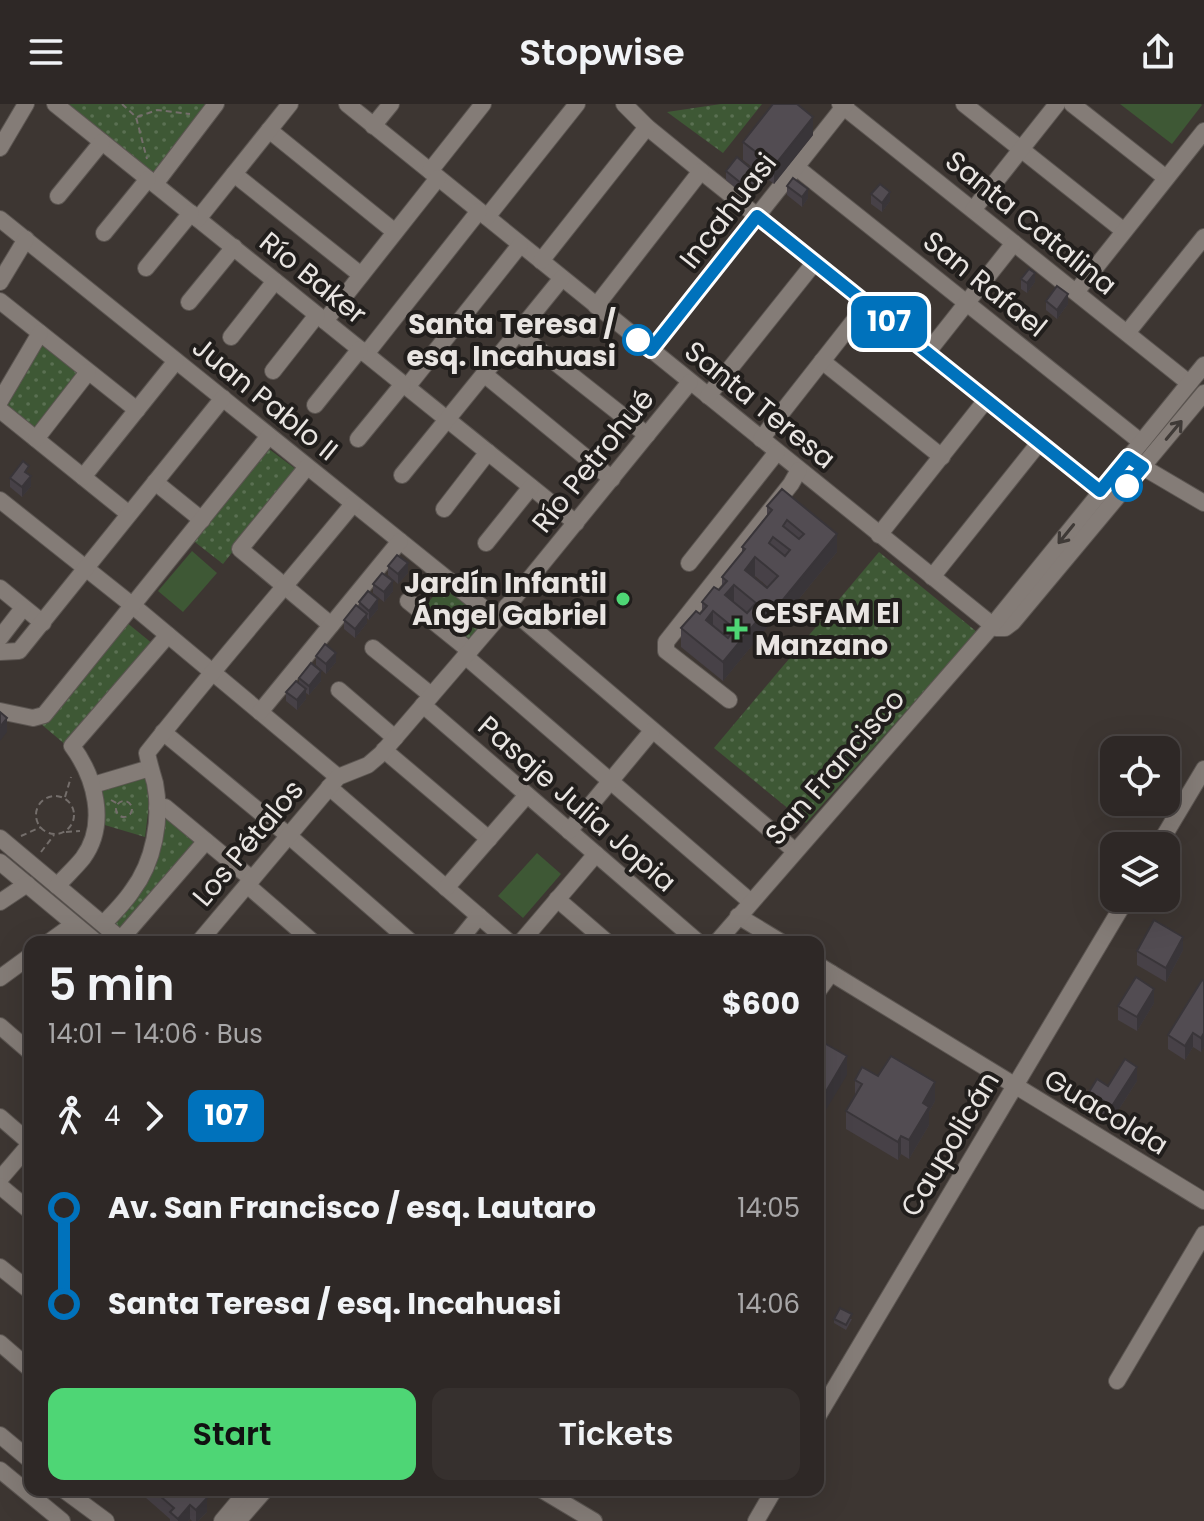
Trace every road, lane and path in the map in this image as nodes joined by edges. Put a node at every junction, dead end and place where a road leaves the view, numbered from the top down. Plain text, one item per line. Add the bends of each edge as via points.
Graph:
1 (26, 104) edge
2 (55, 104) edge
3 (122, 104) edge
4 (172, 104) edge
5 (290, 104) edge
6 (347, 104) edge
7 (391, 104) edge
8 (483, 104) edge
9 (577, 104) edge
10 (624, 104) edge
11 (964, 104) edge
12 (1057, 104) edge
13 (1072, 104) edge
14 (843, 105) edge
15 (212, 110) edge
16 (170, 111) junction
17 (136, 117) junction
18 (373, 126) junction
19 (647, 127) junction
20 (269, 130) junction
21 (1201, 141) edge
22 (102, 142) junction
23 (0, 148) edge
24 (1021, 149) junction
25 (796, 167) junction
26 (701, 171) junction
27 (234, 174) junction
28 (434, 175) junction
29 (1166, 178) junction
30 (152, 181) junction
31 (58, 196) dead end
32 (973, 210) junction
33 (483, 214) junction
34 (194, 216) junction
35 (757, 216) junction
36 (0, 219) edge
37 (1124, 231) junction
38 (395, 232) junction
39 (104, 233) dead end
40 (1204, 237) edge
41 (26, 239) junction
42 (1014, 243) junction
43 (520, 245) junction
44 (234, 247) junction
45 (541, 261) junction
46 (815, 262) junction
47 (146, 268) dead end
48 (361, 275) junction
49 (562, 278) junction
50 (275, 281) junction
51 (0, 282) edge
52 (1076, 292) junction
53 (0, 301) edge
54 (189, 302) dead end
55 (967, 303) junction
56 (867, 304) junction
57 (596, 306) junction
58 (321, 318) junction
59 (40, 333) junction
60 (518, 333) junction
61 (1127, 333) junction
62 (231, 337) dead end
63 (651, 350) junction
64 (363, 352) junction
65 (927, 353) junction
66 (176, 361) junction
67 (822, 361) junction
68 (1204, 365) edge
69 (273, 371) dead end
70 (88, 372) junction
71 (484, 374) junction
72 (690, 382) junction
73 (1189, 383) junction
74 (405, 385) junction
75 (1204, 393) edge
76 (708, 396) junction
77 (223, 398) junction
78 (986, 400) junction
79 (0, 401) edge
80 (315, 405) dead end
81 (0, 410) edge
82 (137, 410) junction
83 (447, 419) junction
84 (647, 435) junction
85 (269, 436) junction
86 (36, 439) junction
87 (358, 439) dead end
88 (761, 439) junction
89 (1141, 442) junction
90 (1039, 443) junction
91 (488, 452) junction
92 (777, 452) junction
93 (942, 457) junction
94 (1128, 457) junction
95 (307, 467) junction
96 (1143, 467) junction
97 (799, 470) junction
98 (402, 475) dead end
99 (83, 477) junction
100 (612, 479) junction
101 (155, 482) junction
102 (531, 487) junction
103 (1100, 491) junction
104 (0, 500) edge
105 (1204, 503) edge
106 (353, 504) junction
107 (444, 509) dead end
108 (129, 514) junction
109 (202, 520) junction
110 (576, 523) junction
111 (879, 535) junction
112 (400, 541) junction
113 (486, 543) dead end
114 (689, 563) dead end
115 (85, 567) junction
116 (932, 577) junction
117 (285, 587) junction
118 (0, 588) edge
119 (408, 601) dead end
120 (132, 605) junction
121 (23, 608) junction
122 (502, 613) junction
123 (43, 623) junction
124 (331, 625) junction
125 (992, 626) junction
126 (168, 635) junction
127 (0, 638) edge
128 (373, 648) dead end
129 (0, 652) edge
130 (467, 654) junction
131 (212, 672) junction
132 (339, 690) dead end
133 (427, 700) junction
134 (729, 700) dead end
135 (0, 711) edge
136 (260, 712) junction
137 (652, 731) junction
138 (163, 732) junction
139 (390, 744) junction
140 (79, 754) junction
141 (150, 768) junction
142 (1204, 769) edge
143 (610, 781) junction
144 (334, 782) junction
145 (93, 785) junction
146 (527, 795) junction
147 (65, 799) junction
148 (157, 808) junction
149 (41, 827) junction
150 (569, 831) junction
151 (1166, 832) edge
152 (54, 834) junction
153 (289, 836) junction
154 (18, 837) dead end
155 (0, 838) edge
156 (489, 839) junction
157 (206, 841) junction
158 (795, 851) junction
159 (596, 854) junction
160 (0, 862) edge
161 (30, 863) junction
162 (249, 882) junction
163 (27, 884) junction
164 (57, 886) junction
165 (446, 888) junction
166 (557, 899) junction
167 (0, 902) edge
168 (751, 902) junction
169 (1119, 912) edge
170 (479, 916) junction
171 (738, 916) junction
172 (74, 924) junction
173 (103, 924) junction
174 (57, 936) edge
175 (89, 936) edge
176 (117, 936) edge
177 (127, 936) edge
178 (211, 936) edge
179 (307, 936) edge
180 (400, 936) edge
181 (463, 936) edge
182 (502, 936) edge
183 (526, 936) edge
184 (600, 936) edge
185 (691, 936) edge
186 (722, 936) edge
187 (771, 936) edge
188 (24, 965) edge
189 (825, 969) edge
190 (0, 978) edge
191 (0, 1026) edge
192 (24, 1047) edge
193 (1015, 1086) junction
194 (0, 1117) edge
195 (24, 1138) edge
196 (24, 1150) edge
197 (0, 1179) edge
198 (0, 1186) edge
199 (1204, 1201) edge
200 (24, 1206) edge
201 (1204, 1234) edge
202 (0, 1267) edge
203 (24, 1286) edge
204 (0, 1343) edge
205 (24, 1364) edge
206 (1117, 1381) dead end
207 (824, 1406) edge
208 (0, 1435) edge
209 (24, 1449) edge
210 (0, 1470) edge
211 (24, 1490) edge
212 (32, 1496) edge
213 (72, 1496) edge
214 (243, 1496) edge
215 (260, 1496) edge
216 (564, 1496) edge
217 (771, 1496) edge
218 (62, 1521) edge
219 (106, 1521) edge
220 (222, 1521) edge
221 (238, 1521) edge
222 (594, 1521) edge
223 (756, 1521) edge

1 - 23 street
2 - 22 street, Río Baker
3 - 17 path
4 - 16 path
5 - 20 street
6 - 18 street, Santa Teresa
7 - 18 street
8 - 28 street
9 - 33 street
10 - 19 street
11 - 24 street
12 - 24 street
13 - 29 street
14 - 25 street, Incahuasi
14 - 32 street, Santa Catalina
15 - 16 path
15 - 30 street
16 - 17 path
17 - 30 path
18 - 28 street, Santa Teresa
19 - 26 street
19 - 45 street
20 - 27 street
20 - 38 street
21 - 29 street
22 - 30 street, Río Baker
22 - 31 street
24 - 32 street
24 - 37 street
25 - 35 street, Incahuasi
25 - 55 street, San Rafael
26 - 35 street
26 - 57 street
27 - 34 street
27 - 48 street
28 - 33 street, Santa Teresa
28 - 38 street
29 - 37 street
30 - 34 street, Río Baker
30 - 39 street
32 - 42 street, Santa Catalina
33 - 43 street, Santa Teresa
33 - 64 street
34 - 44 street, Río Baker
34 - 47 street
35 - 46 street
35 - 63 street, Incahuasi
36 - 41 street, Juan Pablo II
37 - 52 street
38 - 48 street
40 - 61 street
41 - 51 street
41 - 66 street, Juan Pablo II
42 - 52 street, Santa Catalina
42 - 55 street
43 - 45 street, Santa Teresa
43 - 74 street
44 - 50 street, Río Baker
44 - 54 street
45 - 49 street, Santa Teresa
46 - 56 street
46 - 76 street
48 - 58 street
49 - 57 street, Santa Teresa
49 - 60 street
50 - 58 street, Río Baker
50 - 62 street
52 - 61 street, Santa Catalina
53 - 59 street
55 - 65 street
55 - 89 street, San Rafael
56 - 65 street
56 - 67 street
57 - 63 street, Santa Teresa
58 - 64 street, Río Baker
58 - 69 street
59 - 70 street
59 - 79 street
60 - 71 street
60 - 84 street
61 - 73 street, Santa Catalina
63 - 72 street, Santa Teresa
64 - 74 street, Río Baker
64 - 80 street
65 - 78 street
66 - 77 street, Juan Pablo II
66 - 82 street
67 - 88 street
67 - 93 street
68 - 73 street, San Francisco
70 - 82 street
70 - 86 street
71 - 83 street
71 - 100 street
72 - 76 street, Santa Teresa
72 - 84 street, Río Petrohué
73 - 89 street, San Francisco
74 - 83 street, Río Baker
74 - 87 street
96 -> 75 street
76 - 88 street, Santa Teresa
77 - 85 street, Juan Pablo II
77 - 101 street
78 - 90 street
78 - 93 street
81 - 86 street
82 - 99 street
83 - 91 street, Río Baker
83 - 98 street
84 - 100 street, Río Petrohué
85 - 95 street, Juan Pablo II
85 - 109 street
86 - 99 street
88 - 92 street, Santa Teresa
89 - 94 street, San Francisco
90 - 103 street
90 - 116 street
91 - 102 street, Río Baker
91 - 107 street
92 - 97 street, Santa Teresa
92 - 114 street
93 - 111 street
94 - 96 street
94 - 103 street, San Francisco
95 - 106 street, Juan Pablo II
95 - 117 street via 240,549
96 - 105 street
96 - 125 street via 1013,622 1001,629
97 - 111 street, Santa Teresa
97 - 134 street via 666,642 666,651
99 - 108 street
100 - 110 street, Río Petrohué
101 - 108 street
101 - 109 street
102 - 110 street, Río Baker
102 - 113 street
103 -> 125 street, San Francisco
104 - 115 street
106 - 112 street, Juan Pablo II
106 - 117 street
108 - 115 street
109 - 120 street
110 - 122 street, Río Petrohué
111 - 116 street, Santa Teresa
112 - 122 street, Juan Pablo II
112 - 124 street
115 - 120 street
115 - 123 street
116 - 125 street, Santa Teresa
117 - 124 street
117 - 131 street
118 - 121 street
119 - 130 street
120 - 126 street
120 - 135 street via 44,715
121 - 123 street
121 - 127 street
122 - 130 street, Río Petrohué
122 - 137 street, Juan Pablo II
123 - 129 street via 19,651
124 - 136 street
125 - 158 street, San Francisco
126 - 131 street
126 - 140 street via 72,746
128 - 133 street, Pasaje Julia Jopia
130 - 133 street, Río Petrohué
130 - 143 street
131 - 136 street
131 - 138 street
132 - 139 street
133 - 139 street, Río Petrohué
133 - 146 street, Pasaje Julia Jopia
136 - 144 street
137 - 143 street
137 - 158 street, Juan Pablo II
138 - 141 street via 147,753
138 - 153 street
139 - 144 street, Río Petrohué via 368,765
139 - 156 street
140 - 145 street
140 - 147 path
141 - 145 street
141 - 148 street
142 - 151 street
143 - 150 street
143 - 168 street
144 - 153 street, Los Pétalos
144 - 165 street
145 - 164 street via 92,839 84,857
146 - 150 street, Pasaje Julia Jopia
146 - 156 street
147 - 149 path via 52,796 41,803 36,815
147 - 152 path via 73,809 73,822 65,832
148 - 157 street via 165,807
148 - 173 street via 144,872
149 - 152 path
149 - 154 path
150 - 159 street, Pasaje Julia Jopia
152 - 161 path
153 - 162 street, Los Pétalos
153 - 180 street
155 - 161 street
156 - 165 street
157 - 162 street
157 - 177 street
158 - 168 street, San Francisco
159 - 166 street
159 - 185 street, Pasaje Julia Jopia
160 - 163 street
161 - 164 street
162 - 178 street, Los Pétalos
162 - 179 street
163 - 167 street
163 - 172 street
164 - 173 street
165 - 170 street
166 - 183 street
166 - 184 street
168 - 171 street, San Francisco
169 - 193 street, Caupolicán
170 - 181 street
170 - 182 street
171 - 186 street, San Francisco
171 - 187 street
172 - 174 street
172 - 175 street
173 - 176 street
188 - 190 street
189 - 193 street, Guacolda
191 - 192 street
193 - 199 street, Guacolda
193 - 207 street, Caupolicán
194 - 195 street
196 - 197 street
198 - 200 street
201 - 206 street
202 - 203 street
204 - 205 street
208 - 209 street
210 - 211 street
212 - 218 street
213 - 219 street
214 - 220 street
215 - 221 street
216 - 222 street
217 - 223 street

